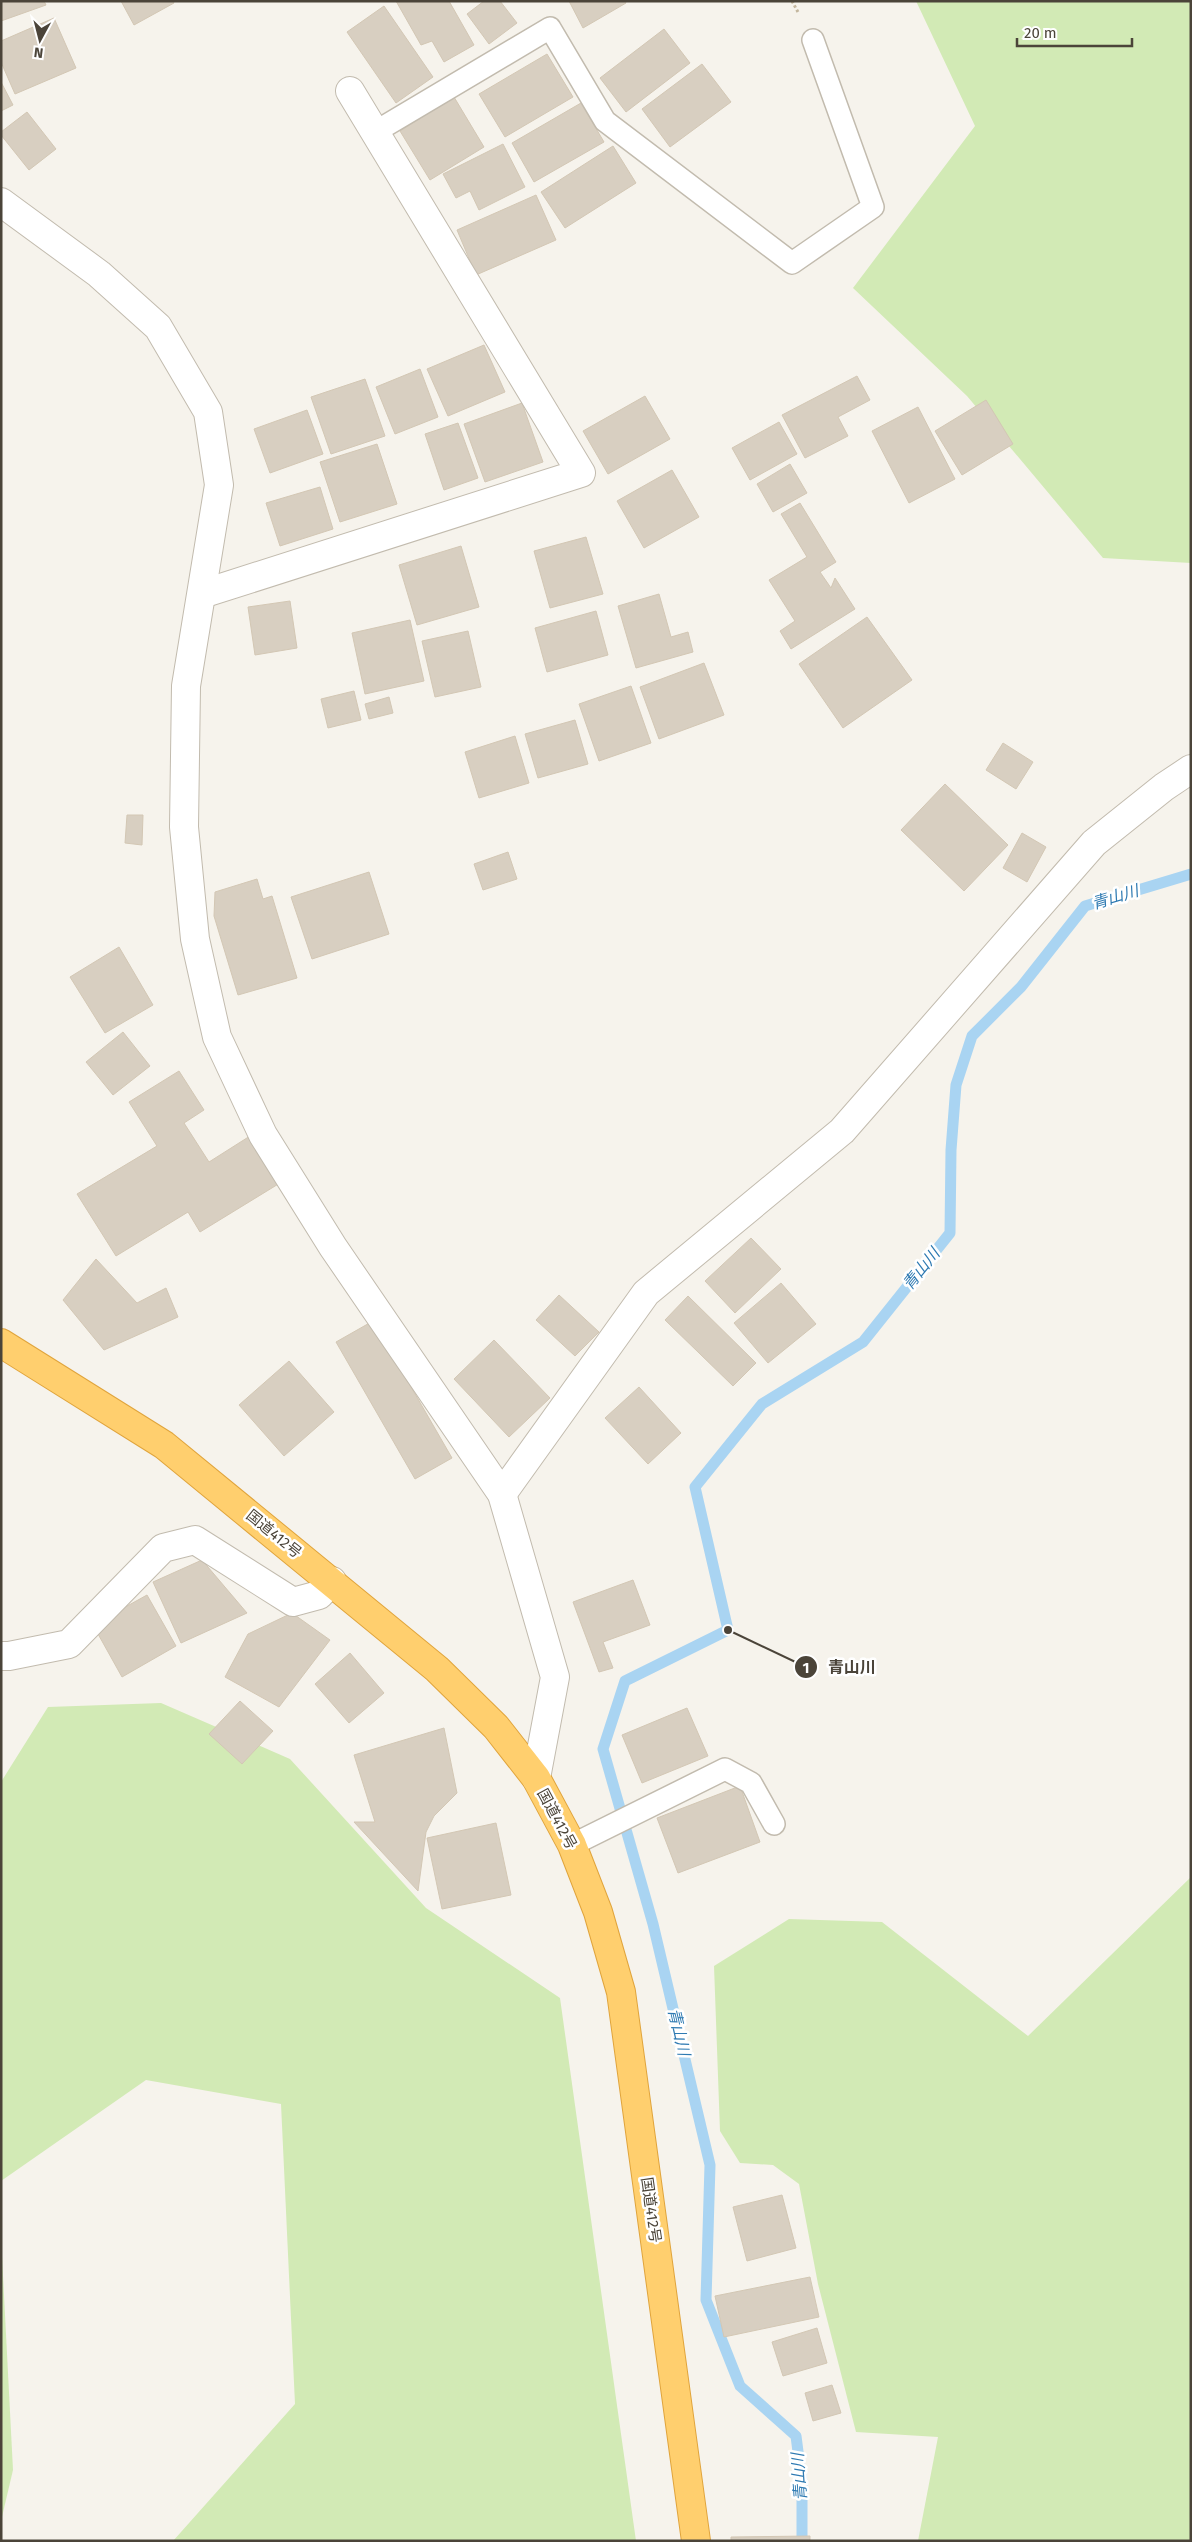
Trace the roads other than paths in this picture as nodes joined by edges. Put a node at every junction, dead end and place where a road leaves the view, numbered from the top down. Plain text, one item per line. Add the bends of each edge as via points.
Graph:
1 (813, 40) dead end
2 (350, 90) dead end
3 (375, 132) junction
4 (1, 202) edge
5 (202, 594) junction
6 (1191, 769) edge
7 (1, 1343) edge
8 (502, 1494) junction
9 (332, 1581) junction
10 (1, 1656) edge
11 (536, 1778) junction
12 (774, 1824) dead end
13 (572, 1845) junction
14 (696, 2541) edge

1 - 3 lane via 873,207 792,263 605,121 550,28
2 - 3 street
3 - 5 street via 582,473
4 - 5 street via 99,274 158,327 208,412 219,485
5 - 8 street via 186,686 184,827 194,939 217,1037 268,1143 333,1247
6 - 8 street via 1094,843 842,1131 646,1293
7 - 9 highway, 国道412号 via 164,1445
8 - 11 street via 555,1677
9 - 10 street via 319,1594 293,1602 195,1540 163,1548 69,1644
9 - 11 highway, 国道412号 via 437,1669 496,1727
11 - 13 highway, 国道412号
12 - 13 lane via 751,1783 725,1769
13 - 14 highway, 国道412号 via 598,1912 621,1992

